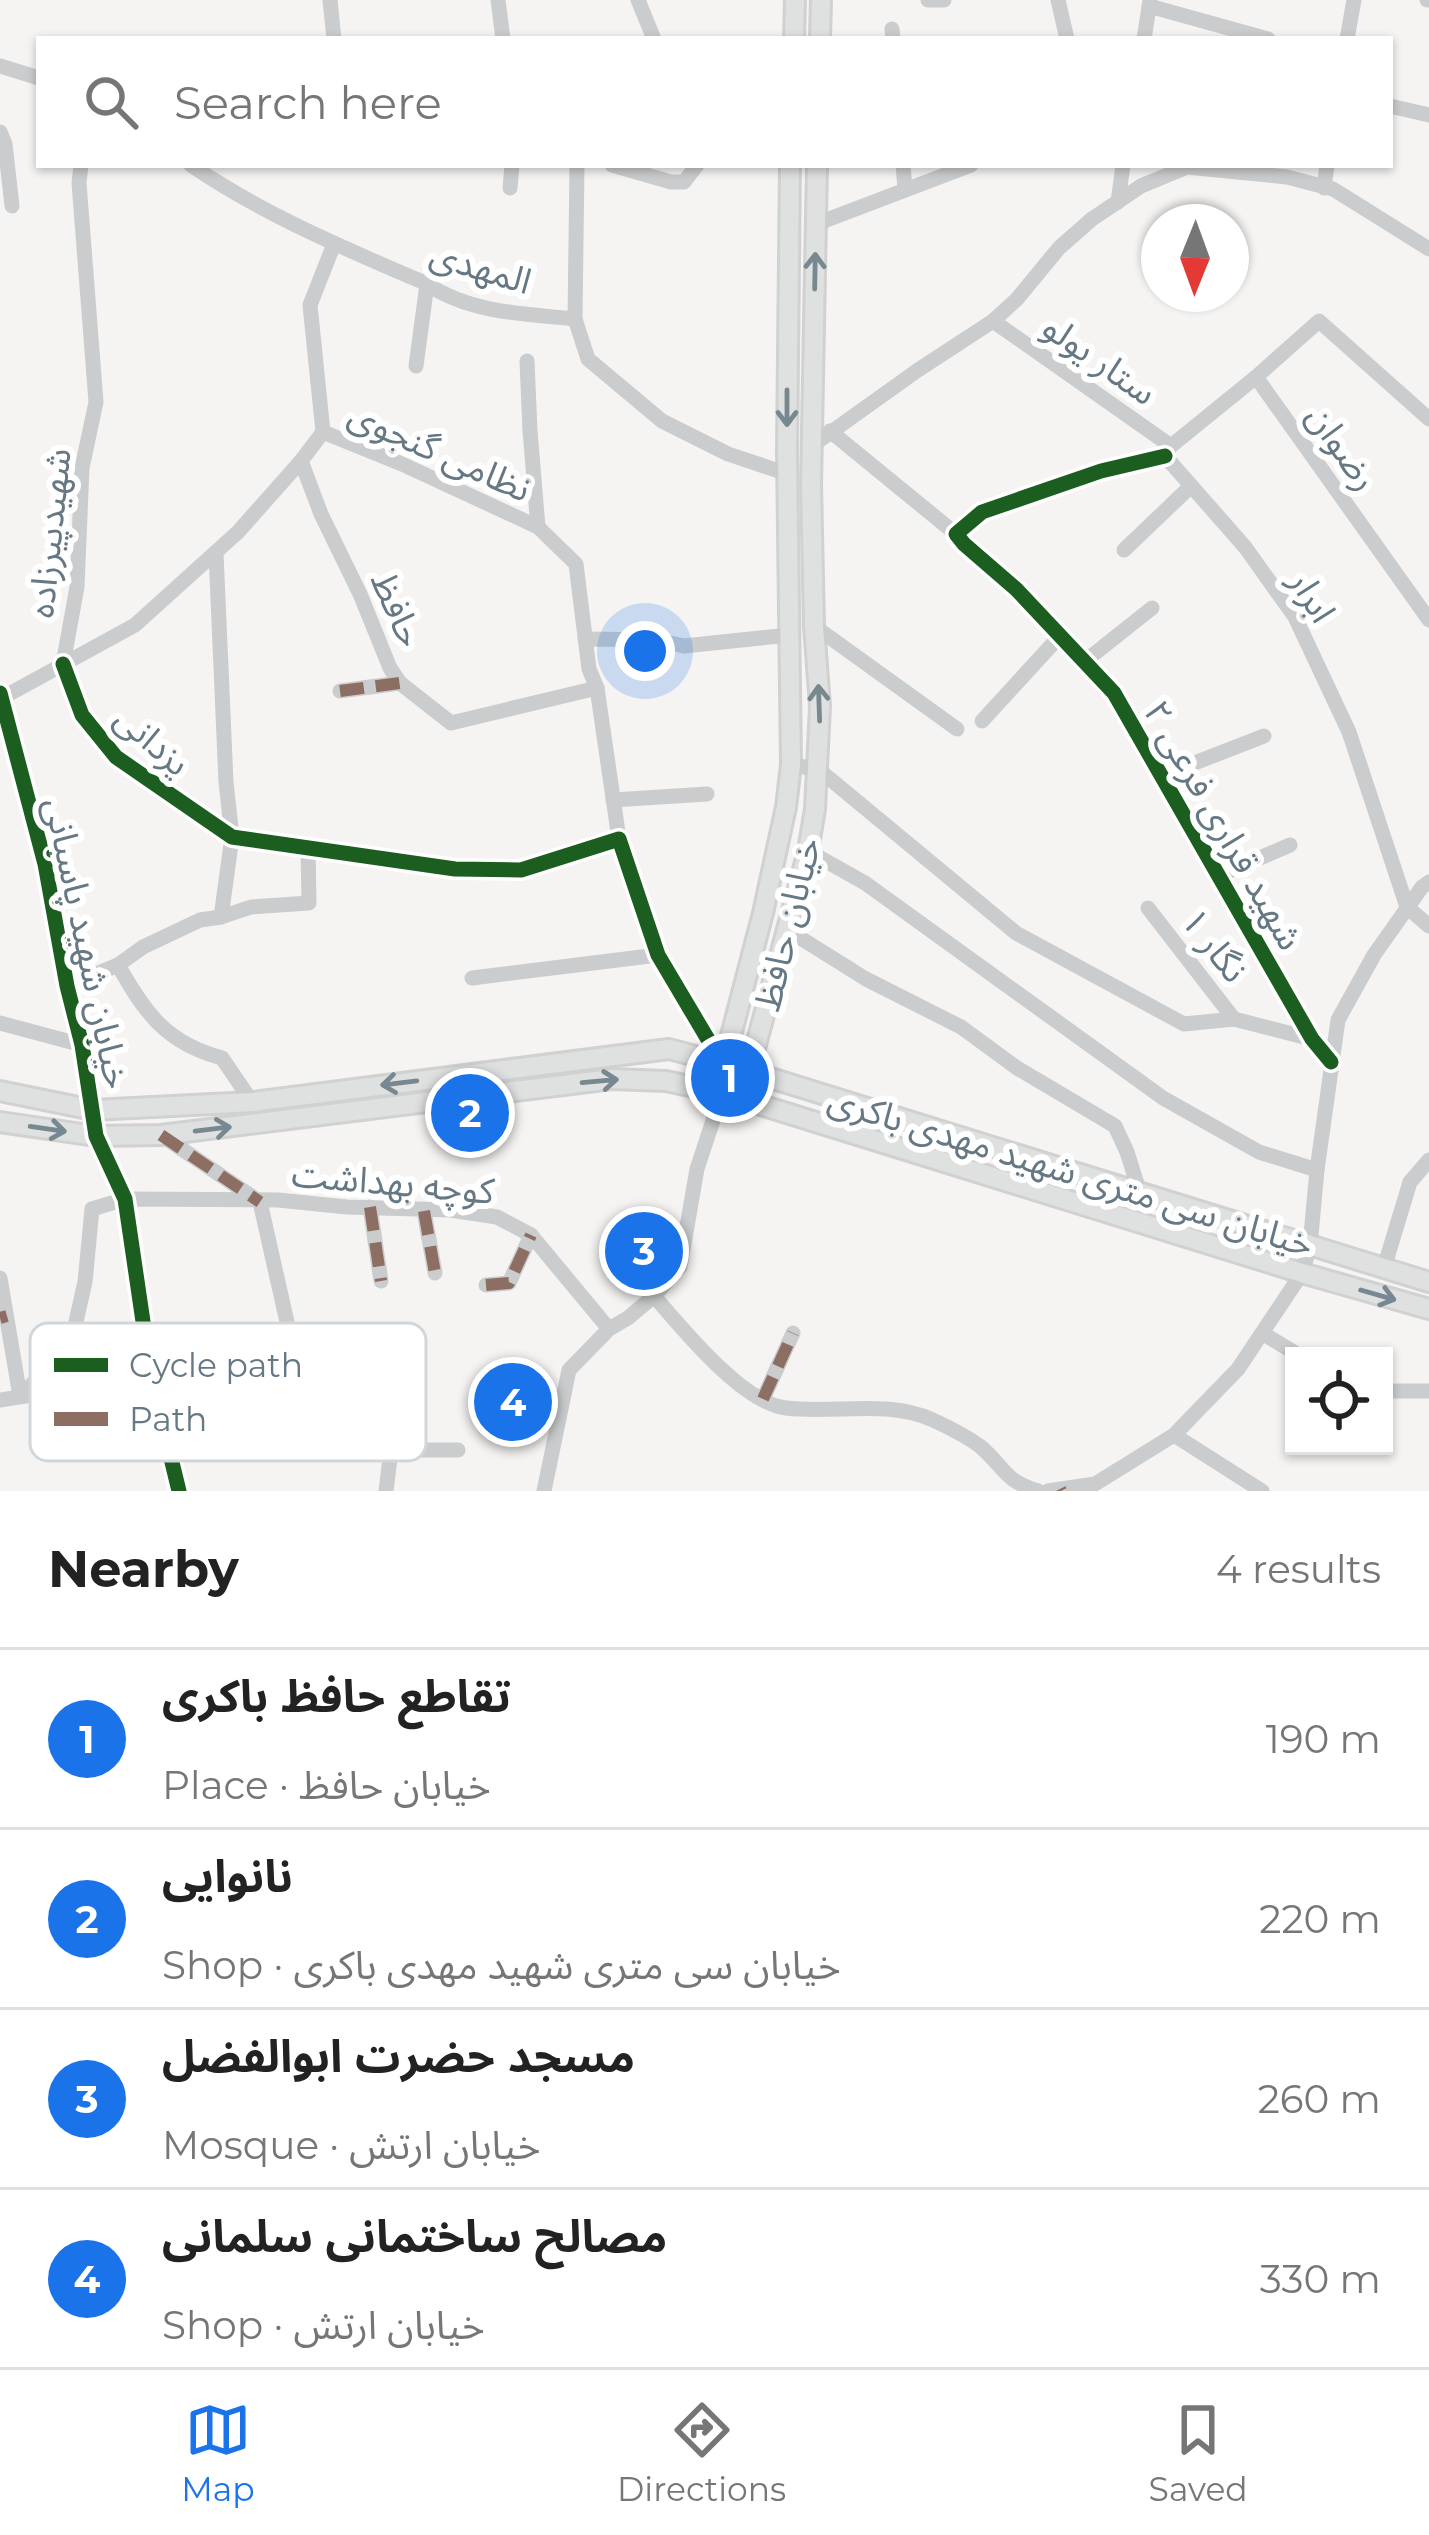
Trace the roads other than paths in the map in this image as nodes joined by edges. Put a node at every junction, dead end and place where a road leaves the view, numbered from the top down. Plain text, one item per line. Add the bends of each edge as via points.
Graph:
1 (330, 0) edge
2 (498, 0) edge
3 (638, 0) edge
4 (795, 0) edge
5 (821, 0) edge
6 (928, 0) edge
7 (944, 0) edge
8 (1058, 0) edge
9 (1354, 0) edge
10 (1150, 3) edge
11 (334, 36) edge
12 (503, 36) edge
13 (653, 36) edge
14 (794, 36) edge
15 (820, 36) edge
16 (1066, 36) edge
17 (1144, 36) edge
18 (1258, 36) edge
19 (1348, 36) edge
20 (0, 66) edge
21 (36, 77) edge
22 (1393, 107) edge
23 (1429, 115) edge
24 (0, 132) edge
25 (81, 168) edge
26 (196, 168) edge
27 (512, 168) edge
28 (577, 168) edge
29 (622, 168) edge
30 (695, 168) edge
31 (790, 168) edge
32 (817, 168) edge
33 (903, 168) edge
34 (963, 168) edge
35 (1123, 168) edge
36 (1185, 168) edge
37 (1197, 168) edge
38 (1327, 168) edge
39 (510, 188) dead end
40 (1324, 188) junction
41 (905, 189) junction
42 (1118, 202) junction
43 (12, 206) dead end
44 (816, 224) junction
45 (334, 244) junction
46 (1429, 249) edge
47 (427, 284) junction
48 (575, 319) junction
49 (993, 321) junction
50 (814, 328) junction
51 (787, 330) junction
52 (527, 361) dead end
53 (416, 367) dead end
54 (1256, 376) junction
55 (1429, 419) edge
56 (830, 430) junction
57 (323, 432) junction
58 (813, 445) junction
59 (1168, 451) junction
60 (301, 461) junction
61 (788, 474) junction
62 (1191, 486) junction
63 (538, 527) junction
64 (956, 534) junction
65 (1124, 550) dead end
66 (216, 553) junction
67 (1152, 608) dead end
68 (1429, 620) edge
69 (814, 626) junction
70 (789, 635) junction
71 (1060, 636) junction
72 (585, 638) junction
73 (1084, 662) junction
74 (63, 664) junction
75 (400, 683) junction
76 (597, 688) junction
77 (340, 691) dead end
78 (1, 697) edge
79 (982, 721) dead end
80 (957, 729) dead end
81 (1264, 736) dead end
82 (791, 765) junction
83 (818, 769) junction
84 (1161, 776) junction
85 (707, 794) dead end
86 (613, 800) junction
87 (232, 837) junction
88 (619, 839) junction
89 (1290, 845) dead end
90 (308, 849) junction
91 (808, 851) junction
92 (1218, 876) junction
93 (1429, 882) edge
94 (1407, 907) junction
95 (1148, 908) dead end
96 (221, 917) junction
97 (1429, 926) edge
98 (786, 929) junction
99 (658, 955) junction
100 (118, 965) junction
101 (472, 978) dead end
102 (68, 986) junction
103 (1234, 1018) junction
104 (0, 1023) edge
105 (1312, 1039) junction
106 (82, 1045) junction
107 (1331, 1062) junction
108 (722, 1063) junction
109 (749, 1071) junction
110 (0, 1091) edge
111 (722, 1093) junction
112 (252, 1102) junction
113 (93, 1109) junction
114 (0, 1122) edge
115 (161, 1135) junction
116 (96, 1136) junction
117 (1429, 1160) edge
118 (1317, 1170) junction
119 (1139, 1190) junction
120 (125, 1199) junction
121 (260, 1202) junction
122 (370, 1207) junction
123 (424, 1211) junction
124 (531, 1235) junction
125 (1310, 1246) junction
126 (1384, 1268) junction
127 (1302, 1273) junction
128 (435, 1274) dead end
129 (0, 1278) edge
130 (381, 1281) dead end
131 (1429, 1282) edge
132 (486, 1285) dead end
133 (654, 1296) junction
134 (1429, 1309) edge
135 (3, 1317) edge
136 (76, 1323) edge
137 (143, 1323) edge
138 (287, 1323) edge
139 (609, 1328) junction
140 (793, 1333) dead end
141 (1264, 1334) junction
142 (1285, 1347) edge
143 (30, 1386) edge
144 (1393, 1391) edge
145 (1429, 1391) edge
146 (30, 1394) edge
147 (20, 1396) junction
148 (763, 1399) junction
149 (0, 1400) edge
150 (1174, 1435) junction
151 (426, 1450) edge
152 (458, 1450) dead end
153 (172, 1461) edge
154 (390, 1461) edge
155 (1057, 1490) edge
156 (179, 1491) edge
157 (386, 1491) edge
158 (544, 1491) edge
159 (1038, 1491) edge
160 (1262, 1491) edge

1 - 11 street
2 - 12 street
3 - 13 street
4 - 14 main road
5 - 15 main road
6 - 7 street
8 - 16 street
9 - 19 street
10 - 17 street
10 - 18 street
20 - 21 street
22 - 23 street
24 - 43 street
25 - 74 street, شهیدپیرزاده via 96,402
26 - 45 street, المهدی
27 - 39 street
28 - 48 street
29 - 30 street via 670,182 684,182
31 - 51 main road, خیابان حافظ
32 - 44 main road, خیابان حافظ
33 - 41 street
34 - 41 street
35 - 42 street
36 - 42 street
37 - 40 street
38 - 40 street
40 - 46 street
41 - 44 street
42 - 49 street via 1059,248
50 -> 44 main road, خیابان حافظ
45 - 47 street, المهدی
45 - 57 street, نظامی گنجوی via 310,305
47 - 48 street, المهدی via 502,312
47 - 53 street
48 - 61 street, المهدی via 588,359 662,421
49 - 56 street
49 - 59 street, ستار یولو
50 - 51 street
50 - 58 main road, خیابان حافظ
51 -> 61 main road, خیابان حافظ
52 - 63 street
54 - 55 street via 1318,321
54 - 59 street
54 - 68 street, رضوان
56 - 58 street
56 - 64 street, شهید قراری فرعی ۲
57 - 60 street
57 - 63 street, نظامی گنجوی
58 - 69 main road, خیابان حافظ
59 - 62 street, ابرار
59 - 64 street via 982,512
60 - 66 street, شهیدپیرزاده
60 - 75 street, حافظ
61 - 70 main road, خیابان حافظ
62 - 65 street
62 - 94 street, ابرار via 1295,617 1349,732
63 - 72 street, نظامی گنجوی via 576,565
64 - 71 street, شهید قراری فرعی ۲
66 - 74 street, شهیدپیرزاده via 135,625
66 - 87 street
67 - 73 street
69 - 80 street
83 -> 69 main road, خیابان حافظ
70 - 72 street via 684,646
70 - 82 main road, خیابان حافظ
71 - 73 street, شهید قراری فرعی ۲
71 - 79 street
72 - 76 street, نظامی گنجوی
73 - 84 street, شهید قراری فرعی ۲ via 1114,693
74 - 78 street
74 - 87 street, یزدانی via 82,716 116,757
75 - 76 street, حافظ via 451,723
75 - 77 street
76 - 86 street, نظامی گنجوی
78 - 102 street, خیابان شهید پاسبانی
81 - 84 street
82 - 83 street
82 - 108 main road, خیابان حافظ via 763,913
83 - 91 main road, خیابان حافظ
83 - 103 street via 1016,933 1184,1024
84 - 92 street, شهید قراری فرعی ۲
85 - 86 street
86 - 88 street, نظامی گنجوی
87 - 90 street
87 - 96 street
88 - 90 street via 520,870
88 - 99 street, نظامی گنجوی
89 - 92 street
90 - 96 street via 309,903
91 - 98 main road, خیابان حافظ
91 - 118 street via 865,883 1163,1098 1259,1152
92 - 105 street, شهید قراری فرعی ۲
93 - 94 street
94 - 97 street
94 - 107 street via 1338,1020
95 - 103 street, نگار ۱
96 - 100 street via 200,920
98 - 109 main road, خیابان حافظ
98 - 119 street via 961,1027 1114,1126
99 - 101 street
99 - 108 street, نظامی گنجوی
100 - 102 street
100 - 112 street via 143,1010 197,1051 222,1058
102 - 106 street, خیابان شهید پاسبانی
103 - 105 street
104 - 106 street
105 - 107 street, شهید قراری فرعی ۲
106 - 113 street, خیابان شهید پاسبانی
107 - 118 street
108 - 109 main road, خیابان سی متری شهید مهدی باکری
108 - 111 main road, خیابان حافظ
108 -> 112 main road, خیابان سی متری شهید مهدی باکری via 669,1049
109 - 111 main road
109 - 119 main road, خیابان سی متری شهید مهدی باکری
110 - 113 main road, خیابان سی متری شهید مهدی باکری
115 -> 111 main road, خیابان سی متری شهید مهدی باکری via 612,1079
111 - 127 main road, خیابان سی متری شهید مهدی باکری
111 - 133 street via 697,1169 680,1267
112 - 113 main road, خیابان سی متری شهید مهدی باکری
113 - 116 street, خیابان شهید پاسبانی
114 -> 116 main road, خیابان سی متری شهید مهدی باکری
115 - 116 main road, خیابان سی متری شهید مهدی باکری
115 - 121 street
116 - 120 street, خیابان شهید پاسبانی
117 - 126 street via 1410,1182
118 - 125 street
119 - 125 main road, خیابان سی متری شهید مهدی باکری
120 - 121 street, کوچه بهداشت
120 - 136 street via 92,1209
120 - 137 street, خیابان شهید پاسبانی
121 - 122 street, کوچه بهداشت
121 - 138 street
122 - 123 street, کوچه بهداشت
122 - 130 street
123 - 124 street, کوچه بهداشت via 497,1217
123 - 128 street
124 - 132 street via 509,1283
124 - 139 street, کوچه بهداشت
125 - 126 main road, خیابان سی متری شهید مهدی باکری
125 - 127 street
126 - 131 main road, خیابان سی متری شهید مهدی باکری
127 -> 134 main road, خیابان سی متری شهید مهدی باکری
127 - 141 street
129 - 135 street
133 - 139 street
133 - 148 street via 716,1366
135 - 147 street
139 - 158 street via 569,1370
140 - 148 street
141 - 142 street
141 - 150 street
143 - 147 street
144 - 145 street
146 - 147 street
147 - 149 street
148 - 159 street via 782,1408 877,1408 929,1418 980,1446 1015,1484
150 - 155 street via 1095,1484
150 - 160 street
151 - 152 street
153 - 156 street, خیابان شهید پاسبانی
154 - 157 street

